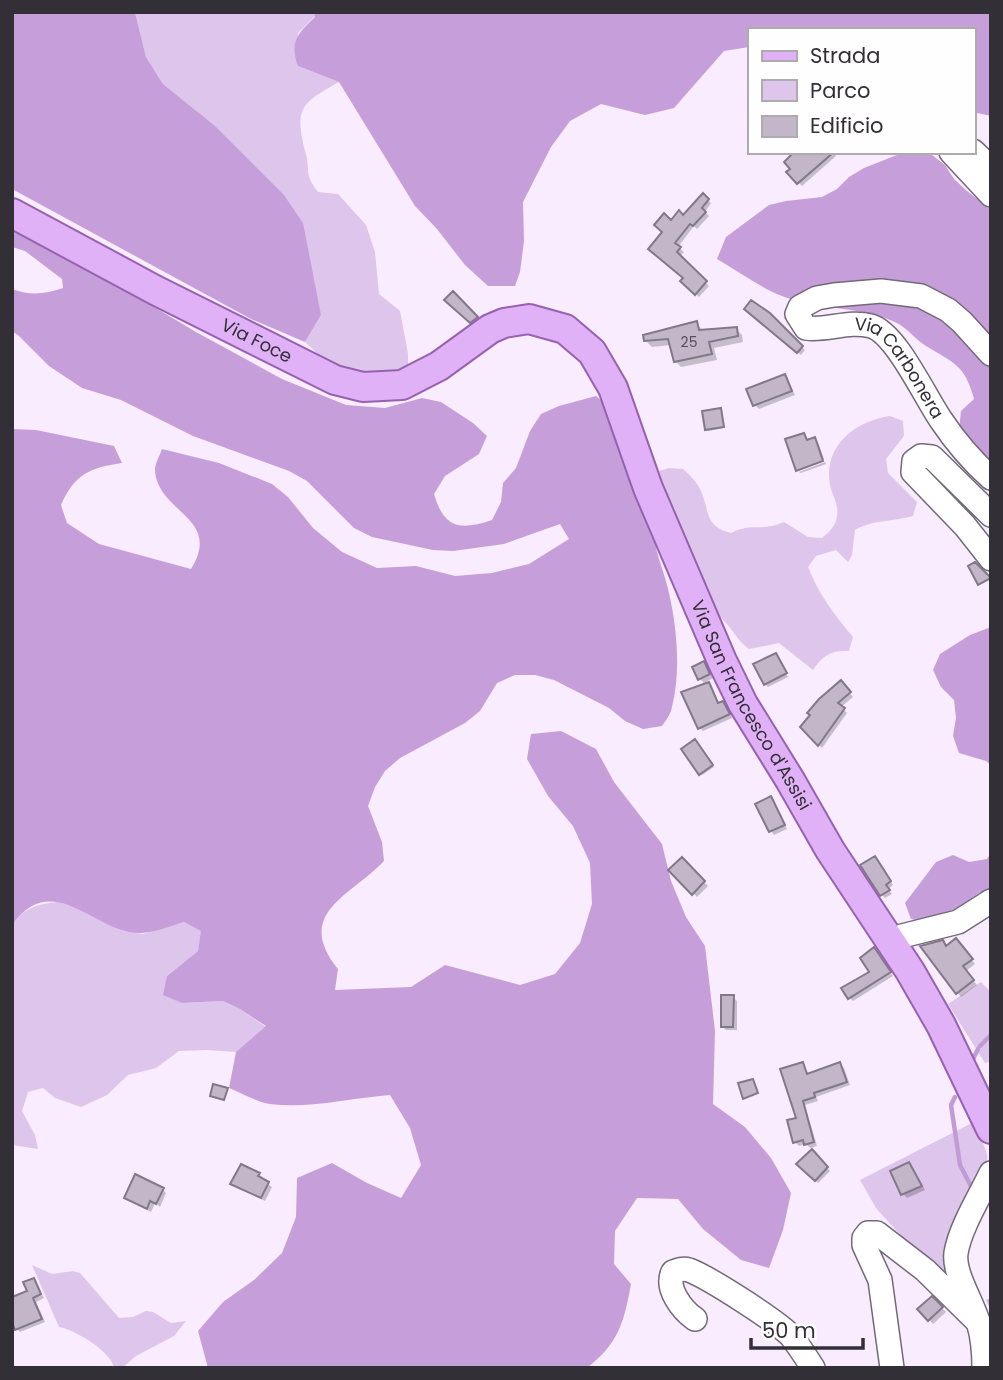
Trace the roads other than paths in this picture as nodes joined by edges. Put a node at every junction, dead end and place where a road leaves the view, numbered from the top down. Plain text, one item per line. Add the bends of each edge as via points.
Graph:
1 (975, 153) edge
2 (953, 154) edge
3 (991, 168) edge
4 (991, 195) edge
5 (12, 213) edge
6 (504, 323) joint
7 (991, 354) edge
8 (991, 478) edge
9 (991, 515) edge
10 (991, 559) edge
11 (991, 901) edge
12 (892, 942) junction
13 (984, 1095) edge
14 (991, 1129) edge
15 (991, 1173) edge
16 (695, 1320) dead end
17 (979, 1323) junction
18 (813, 1368) edge
19 (892, 1368) edge
20 (984, 1368) edge

1 - 3 street
2 - 4 street
5 - 6 main road, Via Foce via 344,383 402,385
6 - 12 main road, Via San Francesco d'Assisi via 529,319 565,329 604,369 648,488 722,661 830,850
7 - 8 street, Via Carbonera via 948,310 920,296 881,291 817,298 800,307 797,314 806,328 854,324 880,329 892,340 943,423
9 - 10 street via 932,457 914,461 913,472
11 - 12 street via 958,922
12 - 13 main road, Via San Francesco d'Assisi
13 - 14 main road, Via San Francesco d'Assisi
15 - 17 street via 955,1255
16 - 18 street via 685,1313 670,1285 673,1272 680,1269 774,1322
17 - 19 street via 925,1270 877,1233 868,1233 864,1245 880,1280
17 - 20 street

